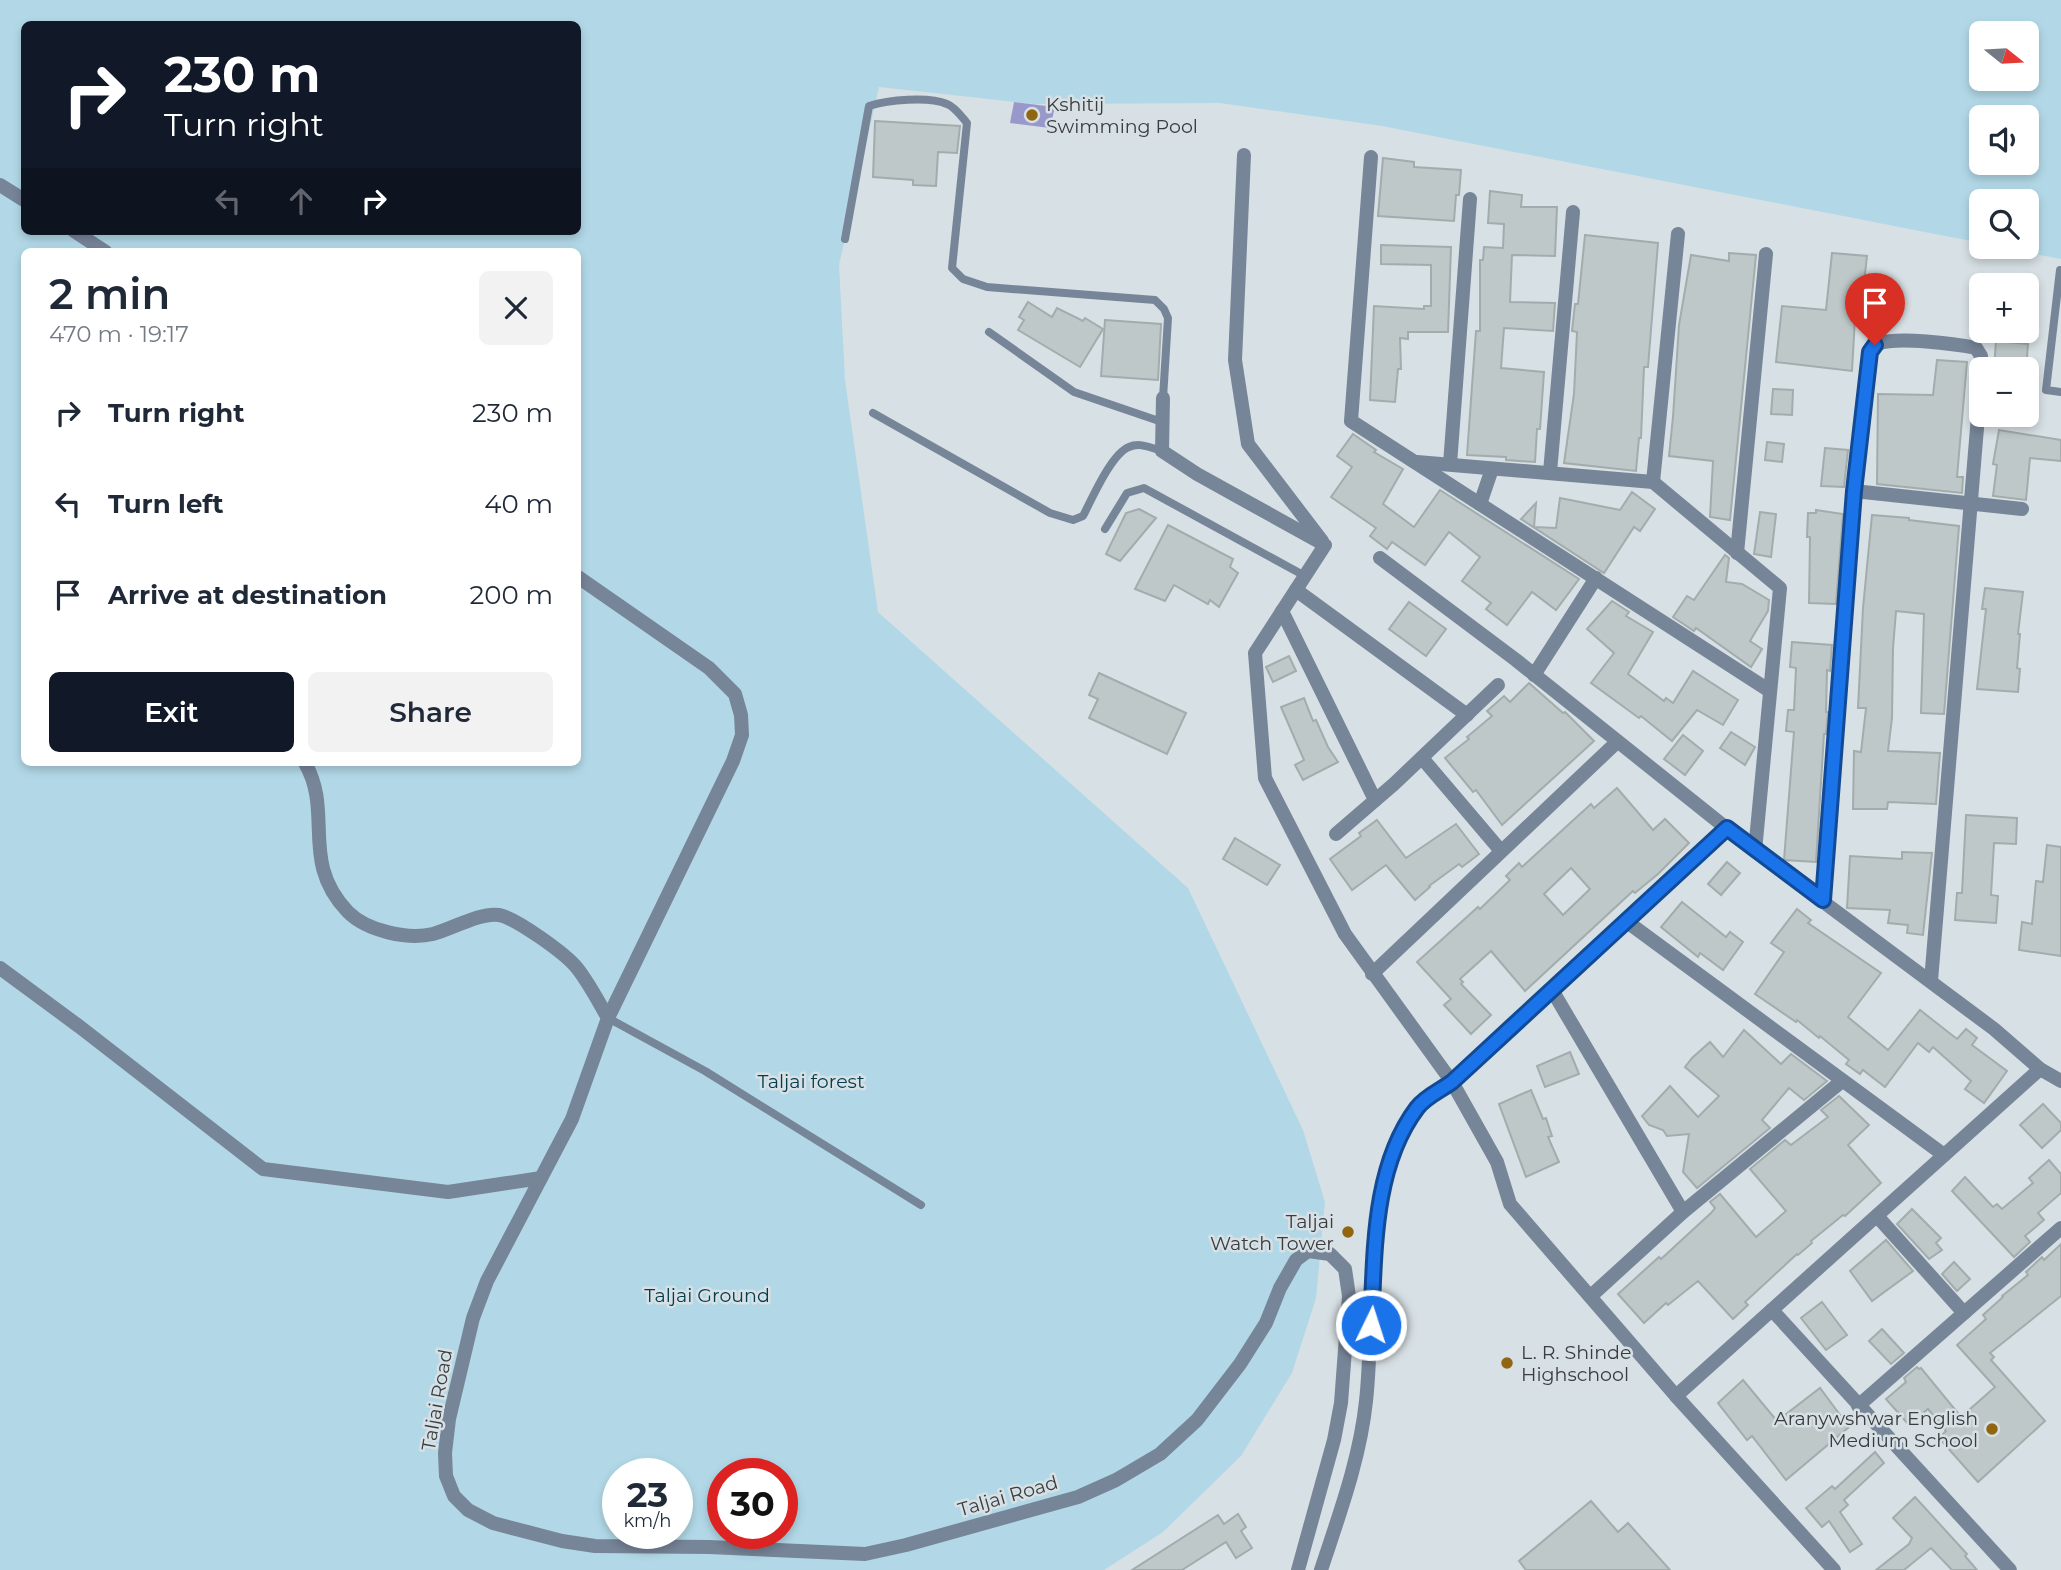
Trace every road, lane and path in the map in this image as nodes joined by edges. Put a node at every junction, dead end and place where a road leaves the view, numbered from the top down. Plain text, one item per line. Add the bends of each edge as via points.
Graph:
1 (1244, 155) dead end
2 (1371, 157) dead end
3 (0, 185) edge
4 (21, 198) edge
5 (1470, 199) dead end
6 (1573, 212) dead end
7 (1678, 234) dead end
8 (80, 235) edge
9 (845, 239) dead end
10 (100, 248) edge
11 (1766, 254) dead end
12 (2060, 270) edge
13 (989, 332) dead end
14 (1981, 357) edge
15 (2061, 392) edge
16 (1163, 398) joint
17 (873, 413) dead end
18 (1162, 422) junction
19 (1977, 427) edge
20 (1162, 452) junction
21 (1415, 462) junction
22 (1450, 464) junction
23 (1492, 469) junction
24 (1550, 472) junction
25 (1653, 482) junction
26 (1854, 491) junction
27 (1971, 503) junction
28 (1480, 504) junction
29 (2022, 509) dead end
30 (1105, 529) dead end
31 (1325, 545) junction
32 (1737, 553) junction
33 (1380, 558) dead end
34 (1305, 576) junction
35 (1596, 578) junction
36 (581, 579) edge
37 (1296, 590) junction
38 (1282, 611) junction
39 (1534, 675) junction
40 (1498, 685) dead end
41 (1770, 691) junction
42 (1467, 715) junction
43 (1617, 742) junction
44 (1422, 758) junction
45 (307, 766) edge
46 (1375, 800) junction
47 (1727, 828) junction
48 (1336, 834) dead end
49 (1501, 851) junction
50 (1755, 851) junction
51 (1823, 900) junction
52 (1626, 921) junction
53 (0, 968) edge
54 (1372, 974) junction
55 (1931, 981) junction
56 (1552, 990) junction
57 (608, 1018) junction
58 (2040, 1069) junction
59 (1842, 1081) junction
60 (2061, 1081) edge
61 (1452, 1082) junction
62 (1944, 1155) junction
63 (541, 1178) junction
64 (921, 1205) dead end
65 (1683, 1212) junction
66 (1877, 1216) junction
67 (2061, 1228) edge
68 (1592, 1295) junction
69 (1772, 1310) junction
70 (1964, 1313) junction
71 (1676, 1396) junction
72 (1858, 1406) junction
73 (1298, 1570) edge
74 (1321, 1570) edge
75 (1834, 1570) edge
76 (2010, 1570) edge

1 - 31 street via 1235,360 1248,444
2 - 21 street via 1351,421
3 - 4 street
5 - 22 street
6 - 24 street
7 - 25 street
8 - 10 street
9 - 16 lane via 869,106 932,100 949,104 967,123 953,268 963,279 987,287 1155,300 1168,318
11 - 32 street
12 - 15 lane via 2046,390
13 - 18 lane via 1074,392
14 - 26 street via 1976,348 1956,344 1892,341 1875,345 1870,352
16 - 18 street
17 - 20 lane via 1050,513 1073,520 1083,516 1116,456 1141,445
18 - 20 street
19 - 27 street
20 - 31 street
21 - 22 street
21 - 28 street
22 - 23 street
23 - 24 street
23 - 28 street
24 - 25 street
25 - 32 street
26 - 27 street
26 - 51 street
27 - 29 street
27 - 55 street
28 - 35 street
30 - 34 lane via 1127,493 1144,488
31 - 34 street
32 - 41 street via 1780,588
33 - 39 street
34 - 37 street
35 - 39 street
35 - 41 street
36 - 57 street, Taljai Road via 709,668 735,694 741,715 742,735 733,761
37 - 38 street
37 - 42 street
38 - 46 street
38 - 54 street via 1255,653 1265,778 1345,934
39 - 43 street
40 - 42 street
41 - 50 street
42 - 44 street
43 - 47 street
43 - 49 street
44 - 46 street
44 - 49 street
45 - 57 street via 317,801 322,871 350,914 374,928 404,935 431,935 496,914 517,921 575,966
46 - 48 street
47 - 50 street
47 - 52 street
49 - 54 street
50 - 51 street
51 - 55 street
52 - 56 street
52 - 59 street
53 - 63 street via 263,1169 447,1192
54 - 61 street
55 - 58 street
56 - 61 street
56 - 65 street
57 - 63 street, Taljai Road via 572,1119
57 - 64 lane via 705,1071
58 - 60 street
58 - 62 street
59 - 62 street
59 - 65 street
61 - 68 street via 1497,1162 1510,1204
61 - 74 street via 1419,1105 1386,1171 1375,1248 1366,1401 1352,1471
62 - 66 street
63 - 73 street, Taljai Road via 473,1318 449,1419 446,1476 454,1496 476,1515 595,1546 865,1554 1078,1497 1160,1454 1197,1420 1240,1364 1296,1260 1308,1251 1330,1254 1345,1269 1349,1296 1341,1403
65 - 68 street
66 - 69 street
66 - 70 street
67 - 70 street
68 - 71 street
69 - 71 street
69 - 72 street
70 - 72 street
71 - 75 street
72 - 76 street

